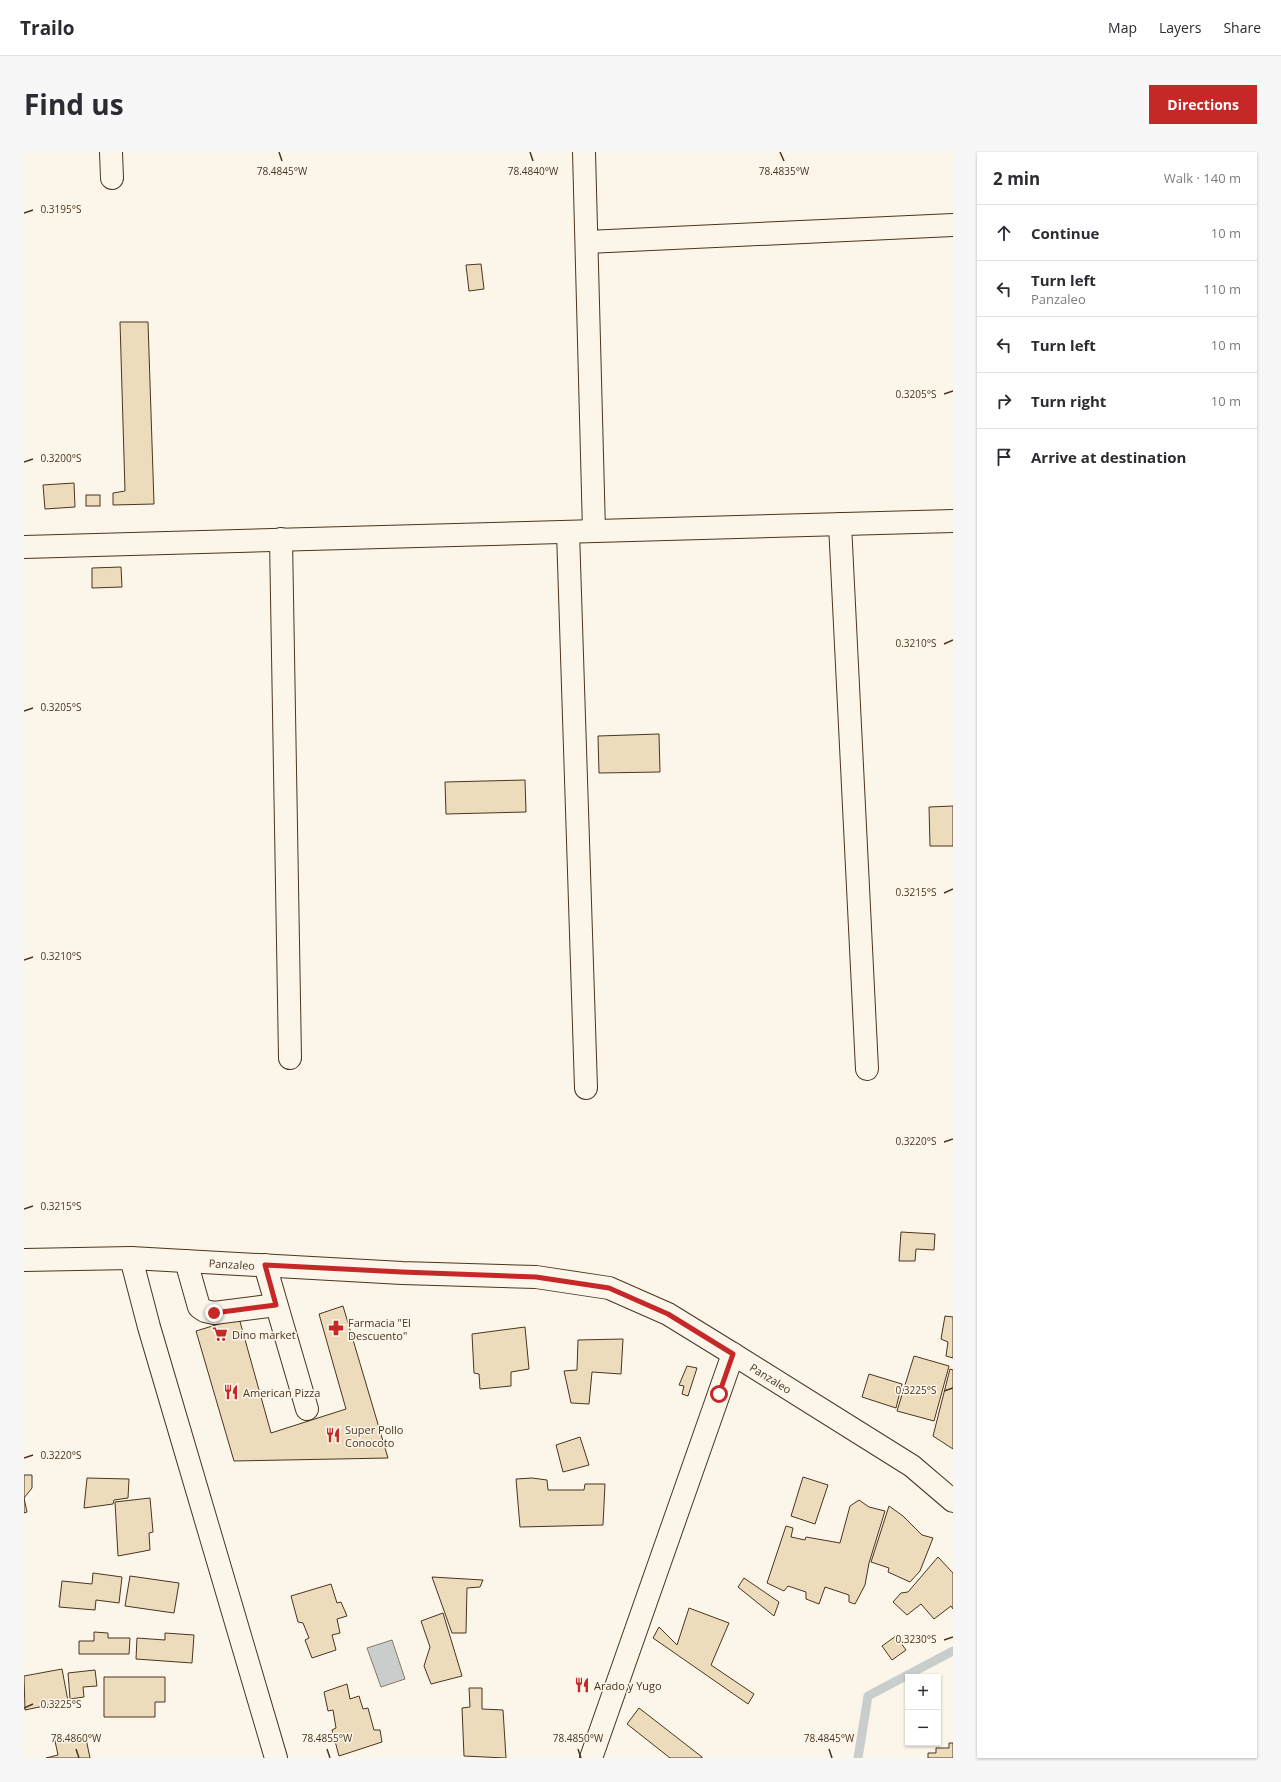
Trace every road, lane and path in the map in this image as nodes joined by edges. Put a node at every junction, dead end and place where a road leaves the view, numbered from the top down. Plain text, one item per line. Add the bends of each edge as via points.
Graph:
1 (111, 152) edge
2 (584, 152) edge
3 (112, 178) dead end
4 (953, 225) edge
5 (587, 242) junction
6 (953, 521) edge
7 (840, 524) junction
8 (594, 531) junction
9 (568, 532) junction
10 (281, 540) junction
11 (24, 547) edge
12 (290, 1058) dead end
13 (868, 1069) dead end
14 (586, 1088) dead end
15 (131, 1258) junction
16 (24, 1260) edge
17 (186, 1261) junction
18 (265, 1265) junction
19 (276, 1305) junction
20 (733, 1354) junction
21 (307, 1409) dead end
22 (953, 1502) edge
23 (276, 1758) edge
24 (591, 1758) edge

1 - 3 street
2 - 5 street
4 - 5 street
5 - 8 street
6 - 7 street
7 - 8 street
7 - 13 street
8 - 9 street
9 - 10 street
9 - 14 street
10 - 11 street
10 - 12 street
15 - 16 street, Panzaleo
15 - 17 street, Panzaleo
15 - 23 street
17 - 18 street, Panzaleo
17 - 19 street via 194,1294 199,1306 205,1311 214,1313
18 - 19 street
18 - 20 street, Panzaleo via 536,1277 609,1288 668,1314
19 - 21 street
20 - 22 street, Panzaleo via 912,1466
20 - 24 street

